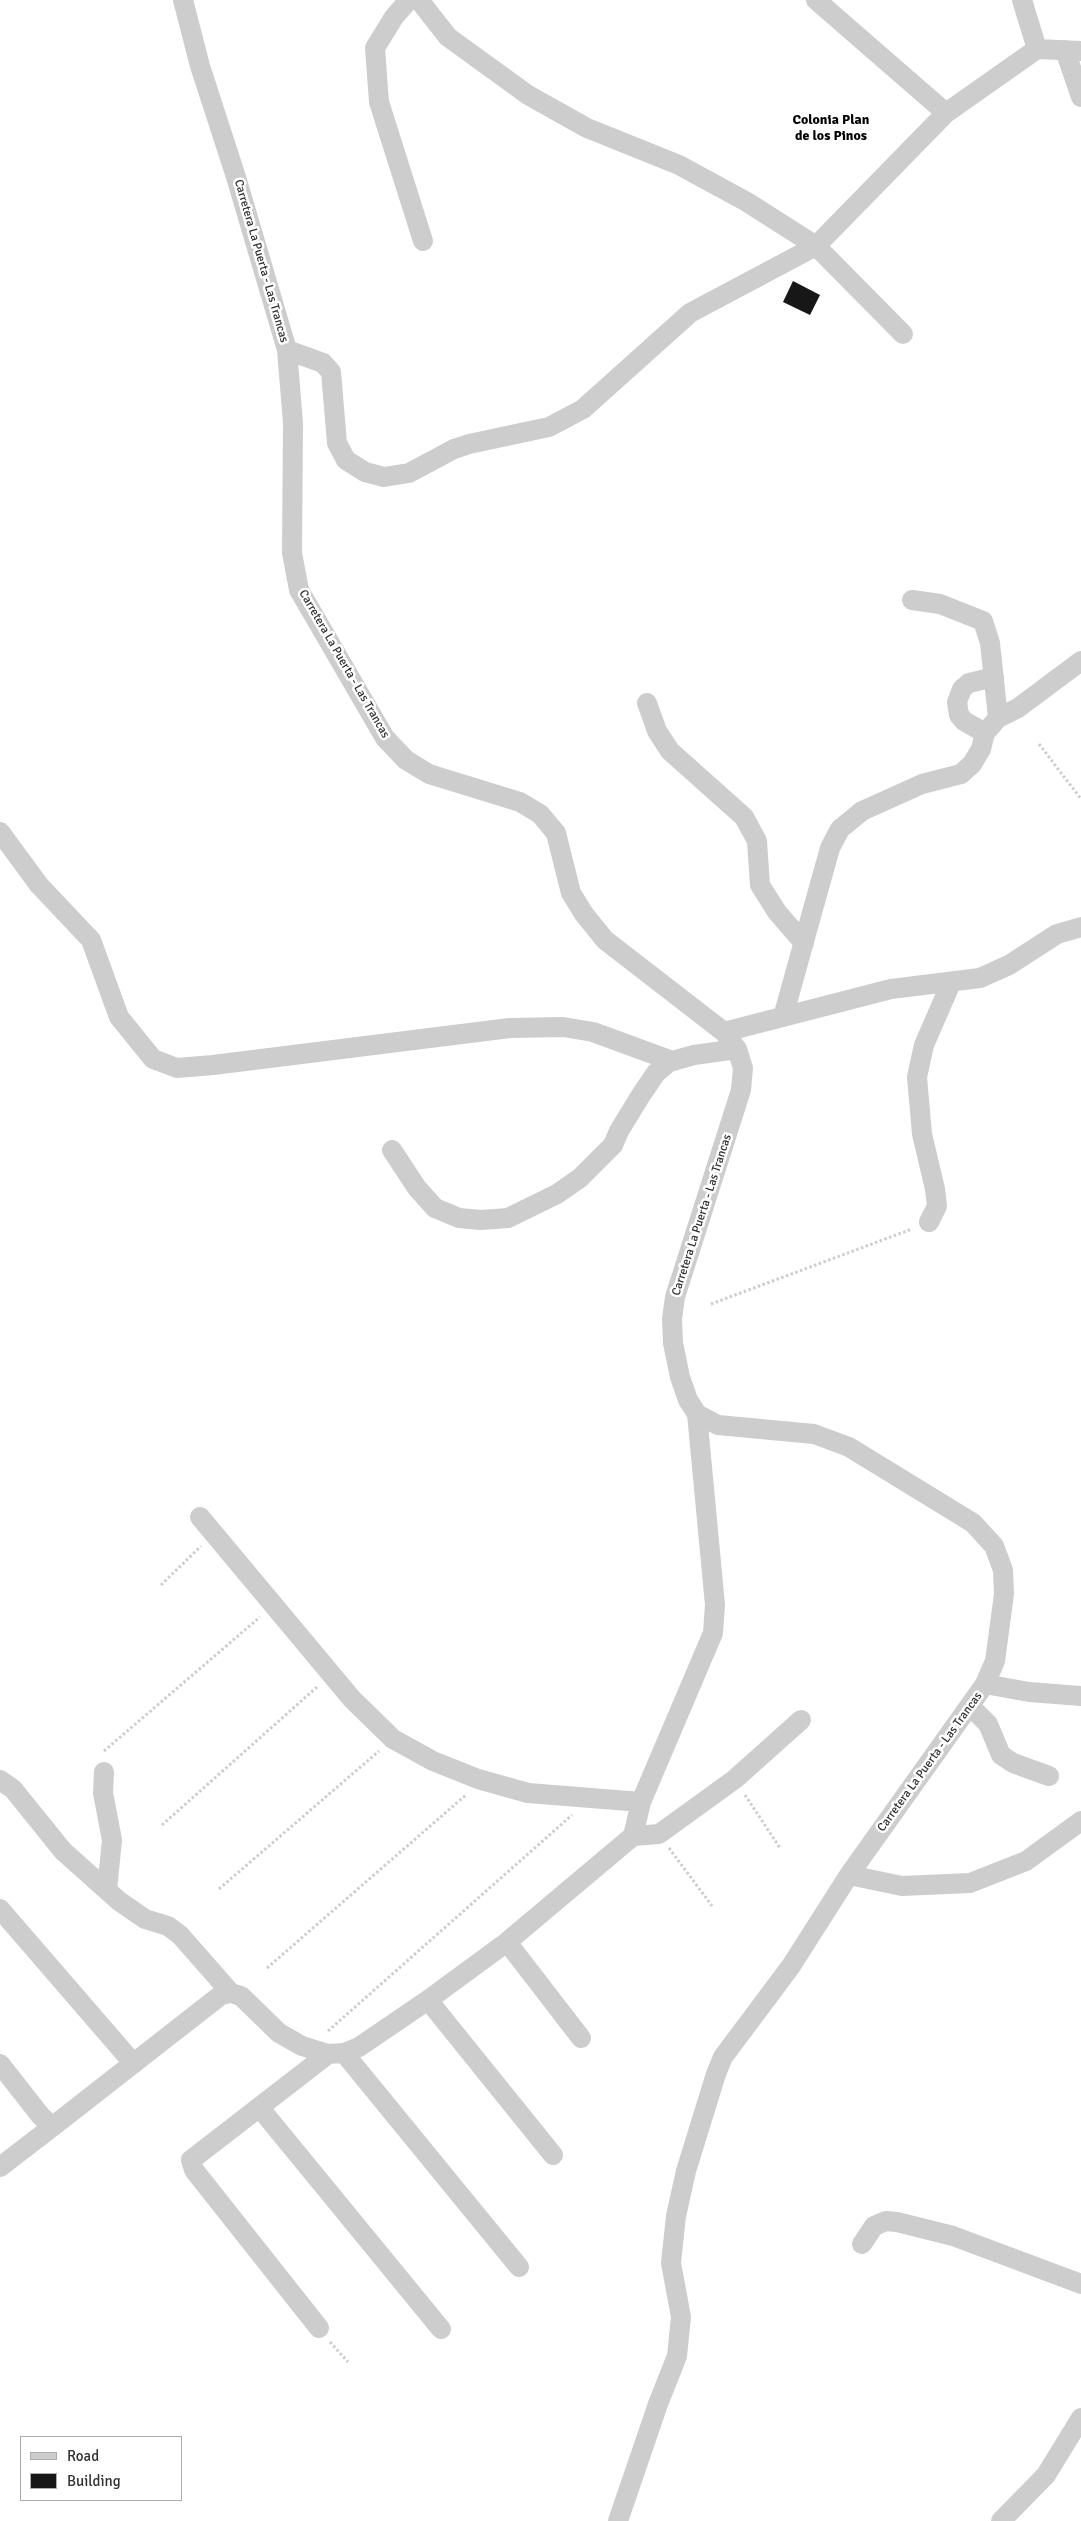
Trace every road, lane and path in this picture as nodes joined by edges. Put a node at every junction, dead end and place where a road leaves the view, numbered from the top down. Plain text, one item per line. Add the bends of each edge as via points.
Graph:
1 (183, 0) edge
2 (409, 0) edge
3 (418, 0) edge
4 (816, 0) edge
5 (1022, 0) edge
6 (1037, 49) junction
7 (1073, 51) edge
8 (1081, 97) edge
9 (946, 113) junction
10 (423, 241) dead end
11 (816, 246) junction
12 (904, 334) dead end
13 (287, 350) junction
14 (912, 600) dead end
15 (1081, 661) edge
16 (994, 677) junction
17 (647, 703) dead end
18 (992, 726) junction
19 (1039, 744) dead end
20 (1081, 799) edge
21 (0, 832) edge
22 (1081, 926) edge
23 (804, 943) junction
24 (951, 983) junction
25 (783, 1017) junction
26 (724, 1032) junction
27 (737, 1049) junction
28 (672, 1061) junction
29 (392, 1150) dead end
30 (928, 1222) joint
31 (711, 1304) dead end
32 (697, 1414) junction
33 (200, 1517) dead end
34 (214, 1534) junction
35 (161, 1585) dead end
36 (273, 1605) junction
37 (331, 1675) junction
38 (985, 1684) junction
39 (1081, 1696) edge
40 (971, 1707) junction
41 (801, 1720) dead end
42 (393, 1739) junction
43 (104, 1750) dead end
44 (104, 1772) dead end
45 (1048, 1776) dead end
46 (736, 1779) junction
47 (0, 1780) edge
48 (483, 1780) junction
49 (591, 1798) junction
50 (641, 1802) junction
51 (1081, 1821) edge
52 (162, 1824) dead end
53 (658, 1834) junction
54 (633, 1836) junction
55 (780, 1848) dead end
56 (849, 1874) junction
57 (219, 1888) dead end
58 (107, 1890) junction
59 (712, 1906) dead end
60 (0, 1909) edge
61 (507, 1942) junction
62 (267, 1968) dead end
63 (231, 1993) junction
64 (428, 2000) junction
65 (328, 2030) dead end
66 (581, 2038) dead end
67 (336, 2054) junction
68 (133, 2063) junction
69 (0, 2064) edge
70 (259, 2107) junction
71 (52, 2127) junction
72 (553, 2155) dead end
73 (0, 2167) edge
74 (862, 2244) dead end
75 (519, 2267) dead end
76 (1081, 2284) edge
77 (319, 2328) joint
78 (441, 2329) dead end
79 (348, 2362) dead end
80 (1081, 2418) edge
81 (618, 2521) edge
82 (1001, 2521) edge

1 - 13 street, Carretera La Puerta - Las Trancas via 200,66
2 - 10 street via 375,48 379,102
3 - 11 street via 448,37 528,95 587,128 679,165 747,202
4 - 9 street
5 - 6 street
6 - 7 street
6 - 9 street
7 - 8 street
9 - 11 street
11 - 12 street
11 - 13 street via 690,313 583,409 549,427 454,449 408,474 384,477 364,472 346,460 337,443 331,372 323,363
13 - 26 street, Carretera La Puerta - Las Trancas via 293,423 292,553 299,590 385,738 406,760 429,774 520,802 540,814 556,833 571,893 605,940
14 - 16 street via 940,604 983,622 990,643
15 - 18 street
16 - 18 street
16 - 18 street via 969,683 962,689 957,702 959,715 964,721
17 - 23 street via 657,731 670,751 744,817 757,841 760,885 777,912
18 - 23 street via 972,764 961,774 922,784 862,811 840,829 830,848
19 - 20 path
21 - 28 street via 39,885 90,940 119,1018 153,1059 177,1068 510,1028 563,1027 593,1032
22 - 24 street via 1056,934 1009,965 980,978
23 - 25 street
24 - 25 street via 891,989
24 - 30 street via 924,1045 918,1077 922,1134 936,1189 937,1206
25 - 26 street
26 - 27 street, Carretera La Puerta - Las Trancas
27 - 28 street
27 - 32 street, Carretera La Puerta - Las Trancas via 743,1068 741,1090 675,1296 672,1319 680,1377
28 - 29 street via 656,1073 646,1087 613,1145 580,1178 557,1194 508,1218 459,1218 435,1208 417,1188
30 - 31 path
32 - 38 street, Carretera La Puerta - Las Trancas via 718,1425 814,1434 849,1448 973,1523 994,1546 1003,1570 1004,1594 994,1661
32 - 50 street via 715,1605 713,1633
33 - 34 street
34 - 35 path
34 - 36 street
36 - 37 street
36 - 43 path
37 - 42 street
37 - 52 path
38 - 39 street
38 - 40 street, Carretera La Puerta - Las Trancas
40 - 45 street via 988,1724 1001,1755
40 - 56 street, Carretera La Puerta - Las Trancas
41 - 46 street
42 - 48 street via 433,1761
42 - 57 path
44 - 58 street via 103,1794 112,1840
46 - 53 street
46 - 55 path
47 - 58 street via 13,1789 63,1851
48 - 49 street via 528,1793
48 - 62 path
49 - 50 street
49 - 65 path
50 - 54 street
51 - 56 street via 1026,1861 970,1883 902,1886
53 - 54 street
53 - 59 path
54 - 61 street
56 - 81 street, Carretera La Puerta - Las Trancas via 791,1966 723,2057 716,2074 686,2171 676,2216 671,2263 681,2317 677,2356
58 - 63 street via 146,1919 168,1926 180,1935
60 - 68 street
61 - 64 street
61 - 66 street
63 - 67 street via 241,1996 279,2033 302,2046
63 - 68 street via 221,1995
64 - 67 street via 359,2047
64 - 72 street
67 - 70 street
67 - 75 street
68 - 71 street
69 - 71 street
70 - 77 street via 191,2160 191,2166
70 - 78 street
71 - 73 street
74 - 76 street via 874,2226 886,2221 897,2222 953,2236
77 - 79 path
80 - 82 street via 1046,2475

